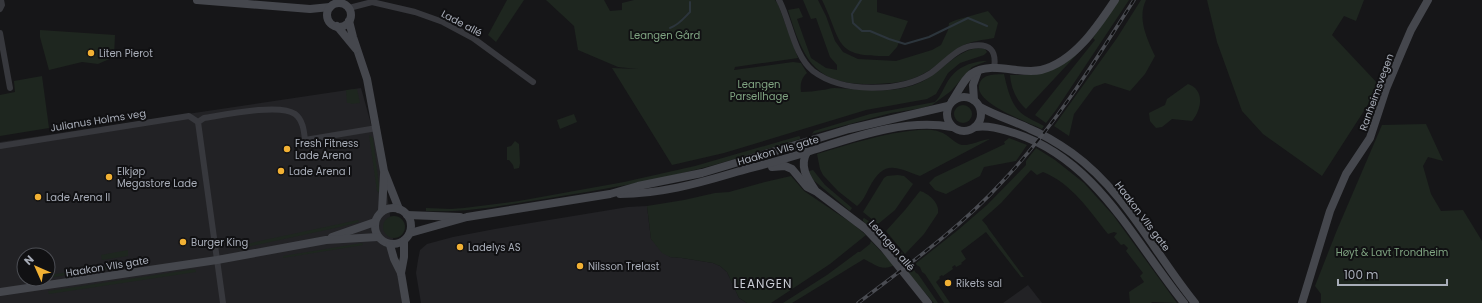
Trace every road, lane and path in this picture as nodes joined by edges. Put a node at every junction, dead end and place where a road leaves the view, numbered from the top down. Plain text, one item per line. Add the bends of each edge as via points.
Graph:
1 (1, 0) edge
2 (197, 0) edge
3 (779, 0) edge
4 (1115, 0) edge
5 (1428, 0) edge
6 (330, 7) junction
7 (349, 8) junction
8 (0, 9) edge
9 (310, 9) junction
10 (327, 15) junction
11 (349, 21) junction
12 (337, 26) junction
13 (0, 33) edge
14 (358, 52) junction
15 (994, 69) junction
16 (978, 71) junction
17 (533, 82) dead end
18 (10, 88) dead end
19 (974, 100) junction
20 (950, 104) junction
21 (980, 107) junction
22 (198, 122) junction
23 (952, 127) junction
24 (975, 127) junction
25 (377, 128) junction
26 (0, 146) edge
27 (807, 152) junction
28 (766, 164) junction
29 (384, 171) junction
30 (817, 192) junction
31 (610, 194) junction
32 (399, 209) junction
33 (382, 211) junction
34 (407, 215) junction
35 (466, 217) junction
36 (375, 222) junction
37 (410, 233) junction
38 (378, 237) junction
39 (326, 240) junction
40 (404, 241) junction
41 (390, 245) junction
42 (217, 260) junction
43 (401, 273) junction
44 (0, 292) edge
45 (223, 303) edge
46 (406, 303) edge
47 (928, 303) edge
48 (1184, 303) edge
49 (1195, 303) edge
50 (1302, 303) edge

1 - 8 street
2 - 9 main road
3 - 15 street via 802,58 812,70 830,81 843,85 884,87 914,82 969,46 989,47 996,59
4 - 15 main road via 1088,37 1063,60 1040,70
5 - 50 main road, Ranheimsvegen via 1411,30 1388,83 1370,138 1346,174 1333,204
6 - 7 main road via 340,3
6 - 9 main road
6 - 10 main road
7 - 11 main road
7 - 17 street, Lade allé via 372,2 415,12 443,22 472,38
9 - 10 main road
10 - 12 main road via 330,23
11 - 12 main road via 343,26
11 - 14 main road
12 - 14 main road
13 - 18 street
14 - 25 main road via 367,79
15 - 16 main road
16 - 19 main road via 973,85
16 - 20 main road via 968,78
19 - 20 main road via 960,97
19 - 21 main road
20 - 23 main road via 947,117
20 - 31 main road, Haakon VIIs gate via 850,129 702,173
21 - 24 main road via 980,119
21 - 49 main road, Haakon VIIs gate via 1052,139 1094,171 1128,210
22 - 25 street via 204,118 252,110 280,110 296,114 303,126 305,140
22 - 26 street, Julianus Holms veg via 189,116
22 - 42 street
23 - 24 main road via 966,131
23 - 27 main road, Haakon VIIs gate via 939,124 901,126
24 - 48 main road, Haakon VIIs gate via 985,126 1025,136 1067,160 1087,177 1120,215
25 - 29 main road
27 - 28 main road, Haakon VIIs gate
27 - 30 main road, Leangen allé via 803,166
28 - 30 main road, Leangen allé via 792,169 802,183
28 - 31 main road, Haakon VIIs gate via 703,182 640,194
29 - 32 main road
29 - 33 main road
30 - 47 main road, Leangen allé via 866,229
31 - 35 main road, Haakon VIIs gate
32 - 33 main road via 390,208
32 - 34 main road
33 - 36 main road
34 - 35 main road, Haakon VIIs gate
34 - 37 main road via 411,226
35 - 37 main road, Haakon VIIs gate
36 - 38 main road
36 - 39 main road, Haakon VIIs gate
37 - 40 main road
38 - 39 main road, Haakon VIIs gate
38 - 41 main road
39 - 42 main road, Haakon VIIs gate
40 - 41 main road
40 - 43 main road
41 - 43 main road
42 - 44 main road, Haakon VIIs gate
42 - 45 street
43 - 46 main road

